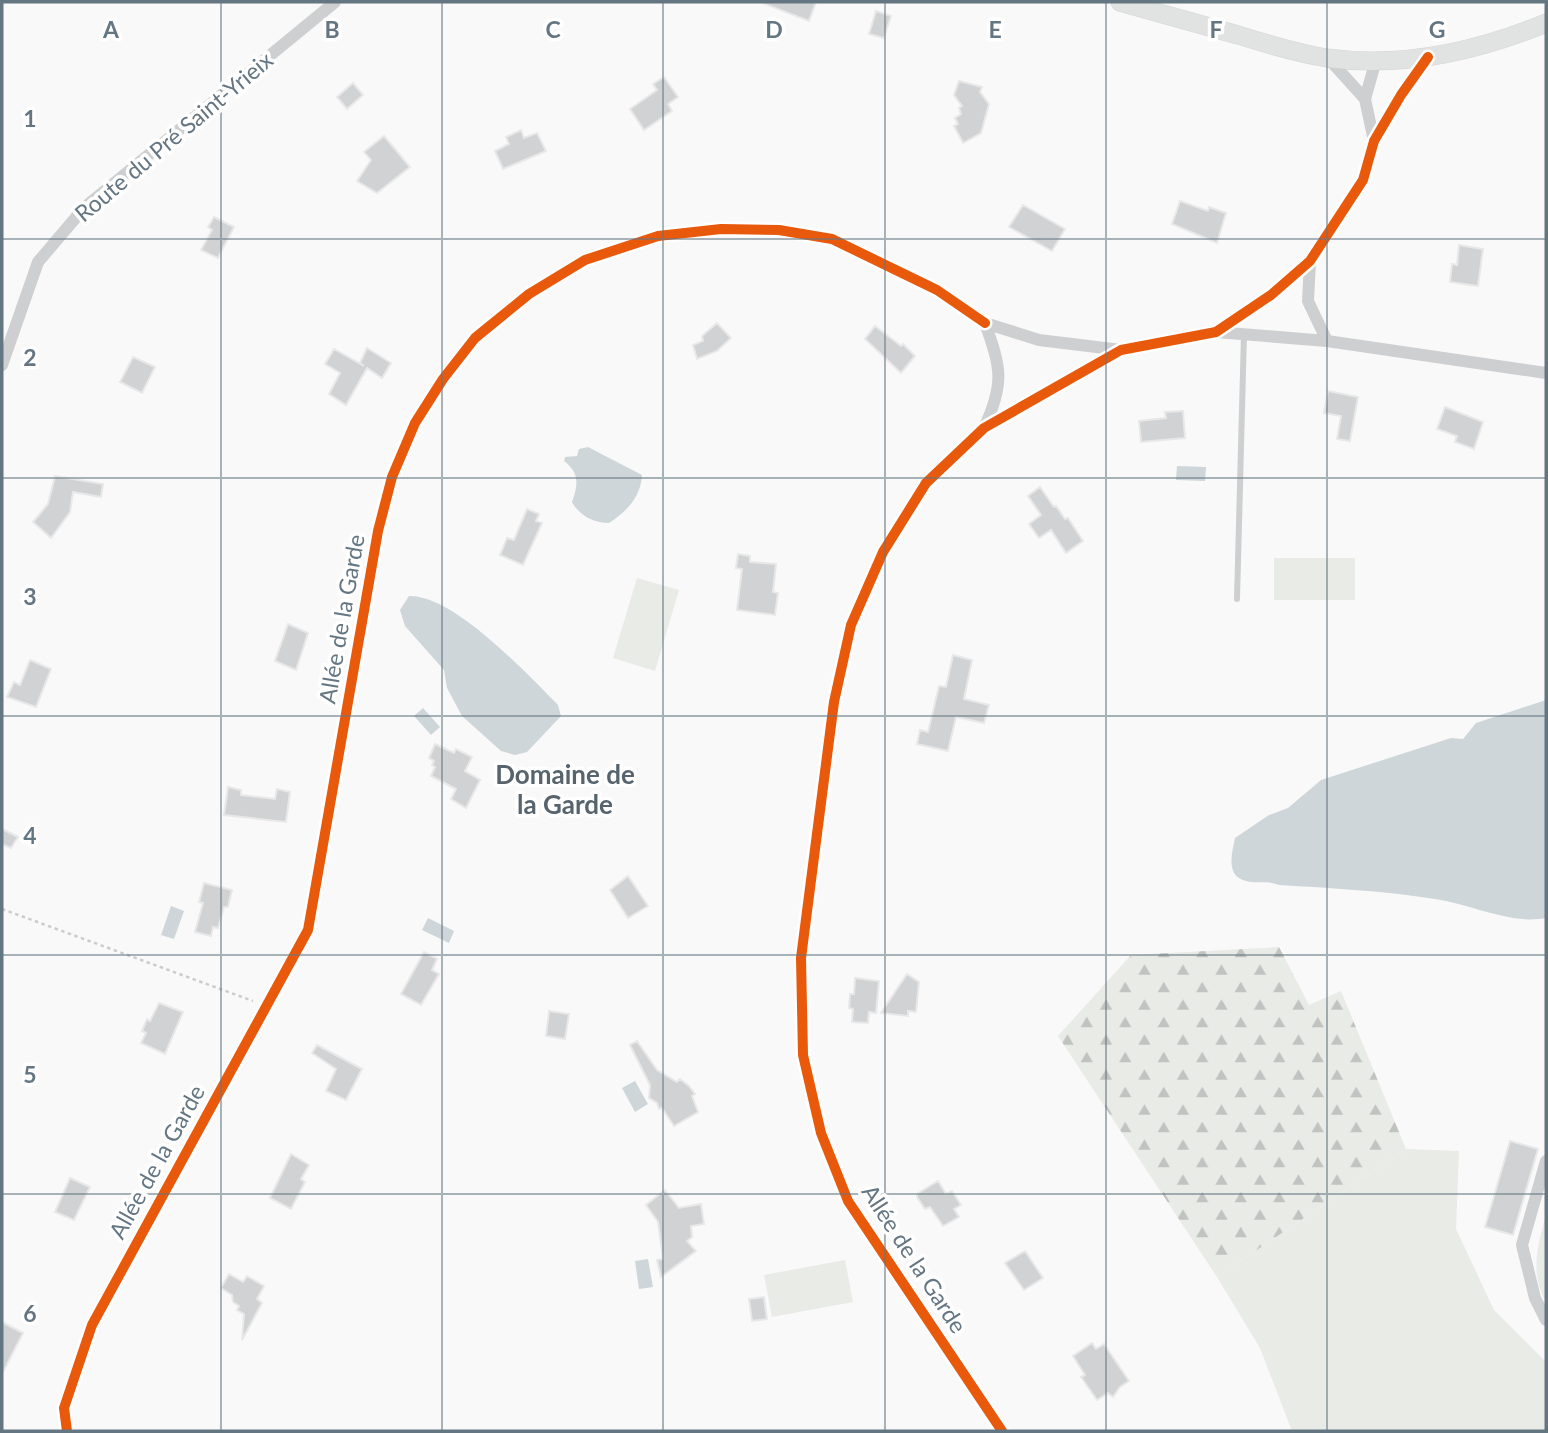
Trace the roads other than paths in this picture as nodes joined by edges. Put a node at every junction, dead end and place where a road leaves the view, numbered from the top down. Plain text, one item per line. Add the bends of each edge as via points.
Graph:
1 (335, 2) edge
2 (1120, 2) edge
3 (1546, 23) edge
4 (1428, 57) junction
5 (1327, 58) junction
6 (1376, 60) junction
7 (1365, 99) junction
8 (1374, 141) junction
9 (1310, 261) junction
10 (985, 323) junction
11 (1216, 332) junction
12 (1244, 334) junction
13 (1327, 341) junction
14 (1121, 350) junction
15 (2, 365) edge
16 (1546, 373) edge
17 (984, 428) junction
18 (1237, 598) dead end
19 (1546, 1161) edge
20 (1546, 1320) edge
21 (994, 1425) edge
22 (67, 1431) edge
23 (1002, 1431) edge

1 - 15 street, Route du Pré Saint-Yrieix via 84,208 38,262
2 - 5 main road
3 - 4 main road via 1479,46
4 - 6 main road
4 - 8 street, Allée de la Garde
5 - 6 main road
5 - 7 street
6 - 7 street, Allée de la Garde
7 - 8 street, Allée de la Garde
8 - 9 street, Allée de la Garde via 1363,180
9 - 11 street, Allée de la Garde via 1271,295
9 - 13 street via 1308,301
10 - 14 street, Allée de la Garde via 1040,340
10 - 17 street, Allée de la Garde via 999,362 997,400
10 - 22 street, Allée de la Garde via 937,290 832,239 779,230 721,229 659,236 585,260 529,294 475,338 415,423 392,477 378,531 308,930 92,1325 64,1408
11 - 12 street
11 - 14 street, Allée de la Garde
12 - 13 street
12 - 18 lane
13 - 16 street
14 - 17 street, Allée de la Garde
17 - 21 street, Allée de la Garde via 926,483 883,552 851,625 834,702 801,958 803,1055 821,1133 848,1201
19 - 20 street via 1522,1245 1535,1298
21 - 23 street, Allée de la Garde

